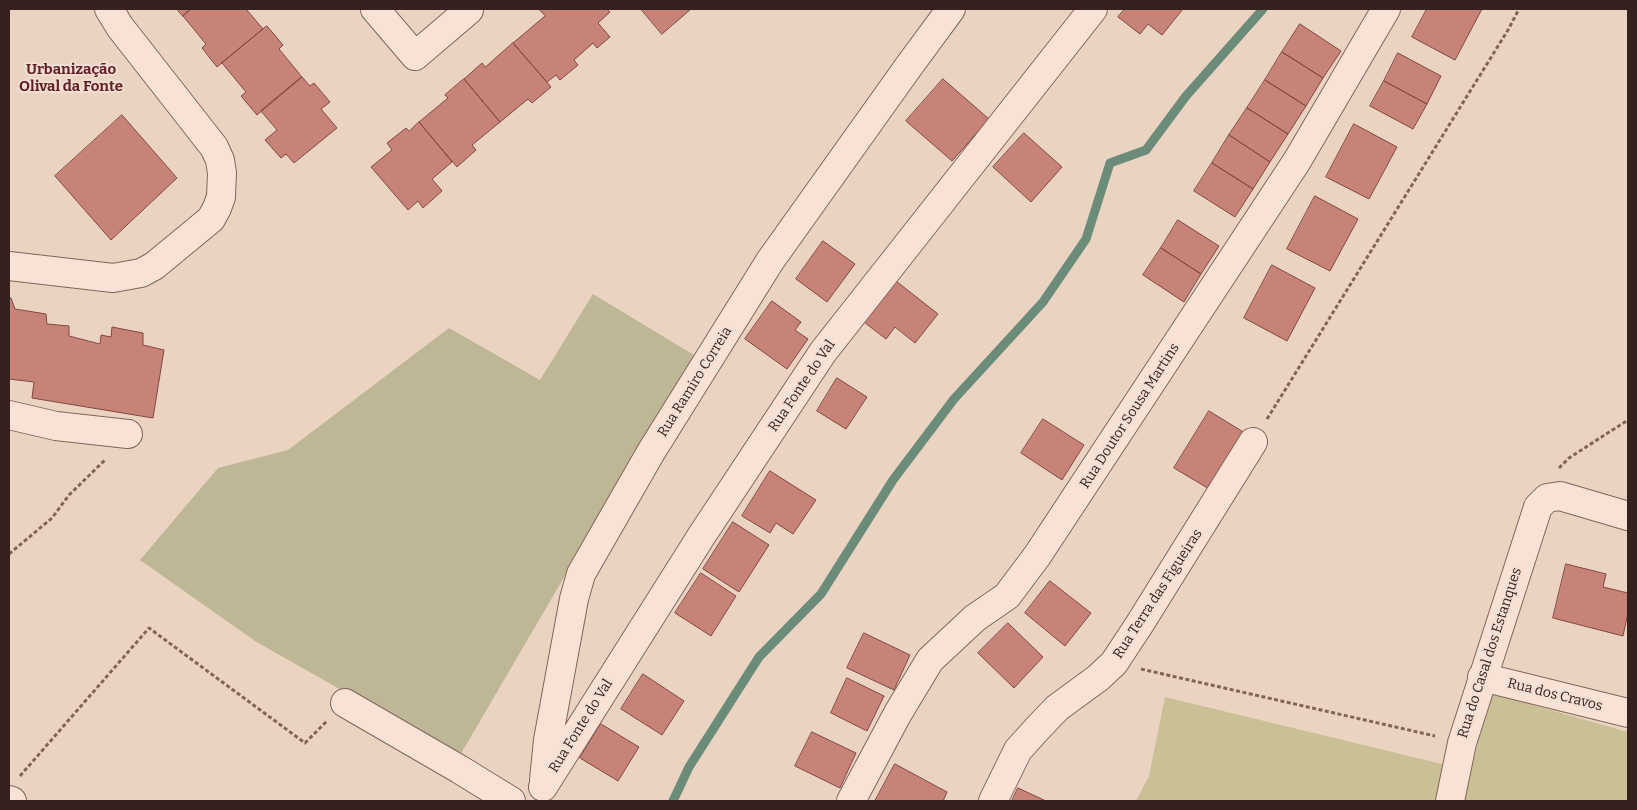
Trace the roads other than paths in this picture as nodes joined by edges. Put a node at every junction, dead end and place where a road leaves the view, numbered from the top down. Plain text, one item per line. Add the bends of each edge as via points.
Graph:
1 (109, 9) edge
2 (375, 9) edge
3 (468, 9) edge
4 (952, 9) edge
5 (1093, 9) edge
6 (1386, 9) edge
7 (9, 266) edge
8 (9, 415) edge
9 (1253, 442) road end
10 (119, 444) road end
11 (1628, 516) edge
12 (1482, 677) junction
13 (345, 703) road end
14 (1628, 713) edge
15 (542, 794) edge
16 (511, 801) edge
17 (851, 801) edge
18 (993, 801) edge
19 (1450, 801) edge

1 - 7 street via 214,147 222,173 217,208 211,219 154,266 141,272 113,278
2 - 3 street via 414,56
4 - 15 street, Rua Ramiro Correia via 770,261 651,452 581,574 548,740
5 - 15 street, Rua Fonte do Val via 824,352 702,535
6 - 17 street, Rua Doutor Sousa Martins via 1297,161 1037,556 1007,596 975,618 930,660
8 - 10 street
9 - 18 street, Rua Terra das Figueiras via 1114,663 1036,729 1018,750
11 - 12 street, Rua do Casal dos Estanques via 1560,496 1547,498 1538,507
12 - 14 street, Rua dos Cravos
12 - 19 street, Rua do Casal dos Estanques via 1462,743
13 - 16 street

